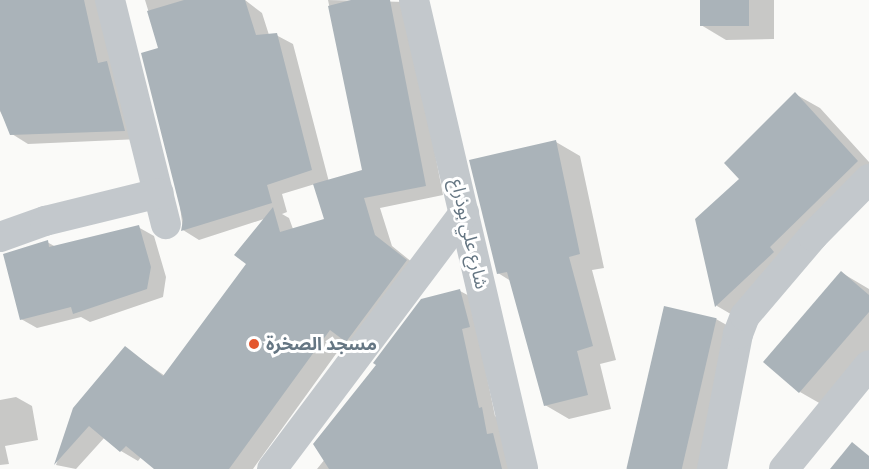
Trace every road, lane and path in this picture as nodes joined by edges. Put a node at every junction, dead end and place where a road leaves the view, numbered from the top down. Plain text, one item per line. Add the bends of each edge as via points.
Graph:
1 (110, 0) edge
2 (414, 0) edge
3 (869, 179) edge
4 (159, 193) junction
5 (464, 213) junction
6 (166, 224) dead end
7 (0, 237) edge
8 (869, 365) edge
9 (272, 469) edge
10 (523, 469) edge
11 (712, 469) edge
12 (784, 469) edge

1 - 4 street
2 - 5 street, شارع علي بوذراع
3 - 11 street via 813,236 745,316 738,334
4 - 6 street
4 - 7 street via 45,221
5 - 9 street
5 - 10 street, شارع علي بوذراع
8 - 12 street

